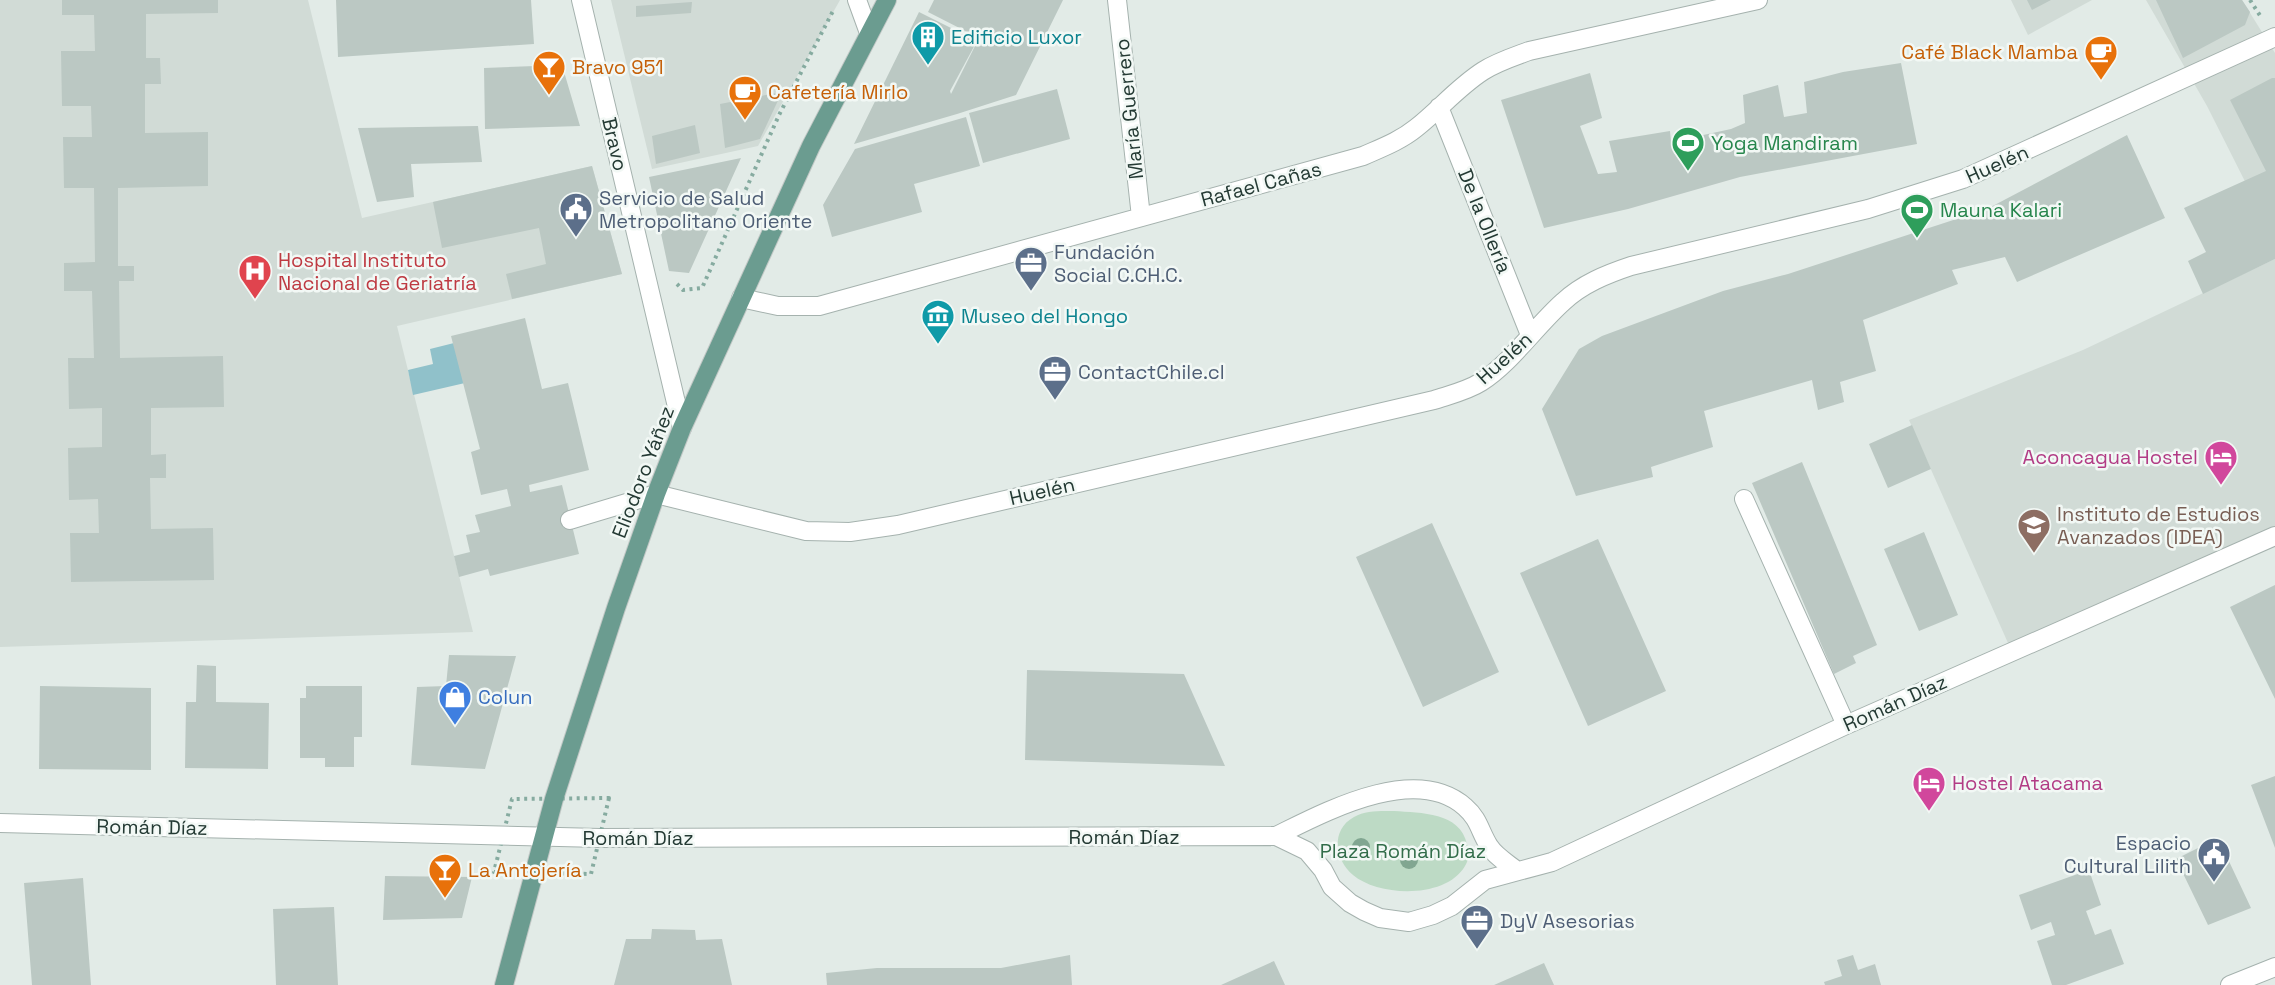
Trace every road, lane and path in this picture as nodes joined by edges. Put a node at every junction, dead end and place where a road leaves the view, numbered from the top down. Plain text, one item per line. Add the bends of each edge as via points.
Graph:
1 (581, 0) edge
2 (857, 0) edge
3 (887, 0) edge
4 (1117, 0) edge
5 (1758, 0) edge
6 (834, 10) dead end
7 (869, 33) junction
8 (2275, 37) edge
9 (1439, 107) junction
10 (1142, 217) junction
11 (675, 283) dead end
12 (741, 298) junction
13 (1530, 335) junction
14 (682, 429) junction
15 (656, 494) junction
16 (1744, 499) dead end
17 (570, 520) dead end
18 (2275, 536) edge
19 (1846, 725) junction
20 (0, 823) edge
21 (1276, 836) junction
22 (543, 837) junction
23 (1516, 870) junction
24 (2275, 967) edge
25 (504, 985) edge
26 (2230, 985) edge

1 - 14 street, Bravo
2 - 7 street
3 - 7 main road, Eliodoro Yáñez
4 - 10 street, María Guerrero
5 - 9 street, Rafael Cañas via 1529,51 1485,70
6 - 11 path via 779,115 702,288 683,290
7 - 12 main road, Eliodoro Yáñez via 811,146
8 - 13 street, Huelén via 1963,180 1868,209 1608,274 1564,300
9 - 10 street, Rafael Cañas via 1408,133 1363,156
9 - 13 street, De la Ollería
10 - 12 street, Rafael Cañas via 819,306 778,306
12 - 14 main road, Eliodoro Yáñez
13 - 15 street, Huelén via 1481,382 1434,400 898,525 850,532 806,531
14 - 15 main road, Eliodoro Yáñez
15 - 17 street
15 - 22 main road, Eliodoro Yáñez
16 - 19 street
18 - 19 street, Román Díaz
19 - 23 street, Román Díaz via 1552,862
20 - 22 street, Román Díaz
21 - 22 street, Román Díaz
21 - 23 street, Román Díaz via 1353,800 1419,789 1451,797 1466,807 1481,825 1489,845
21 - 23 street, Román Díaz via 1307,851 1332,887 1350,903 1380,918 1409,922 1434,915 1485,880
22 - 25 main road, Eliodoro Yáñez
24 - 26 street

